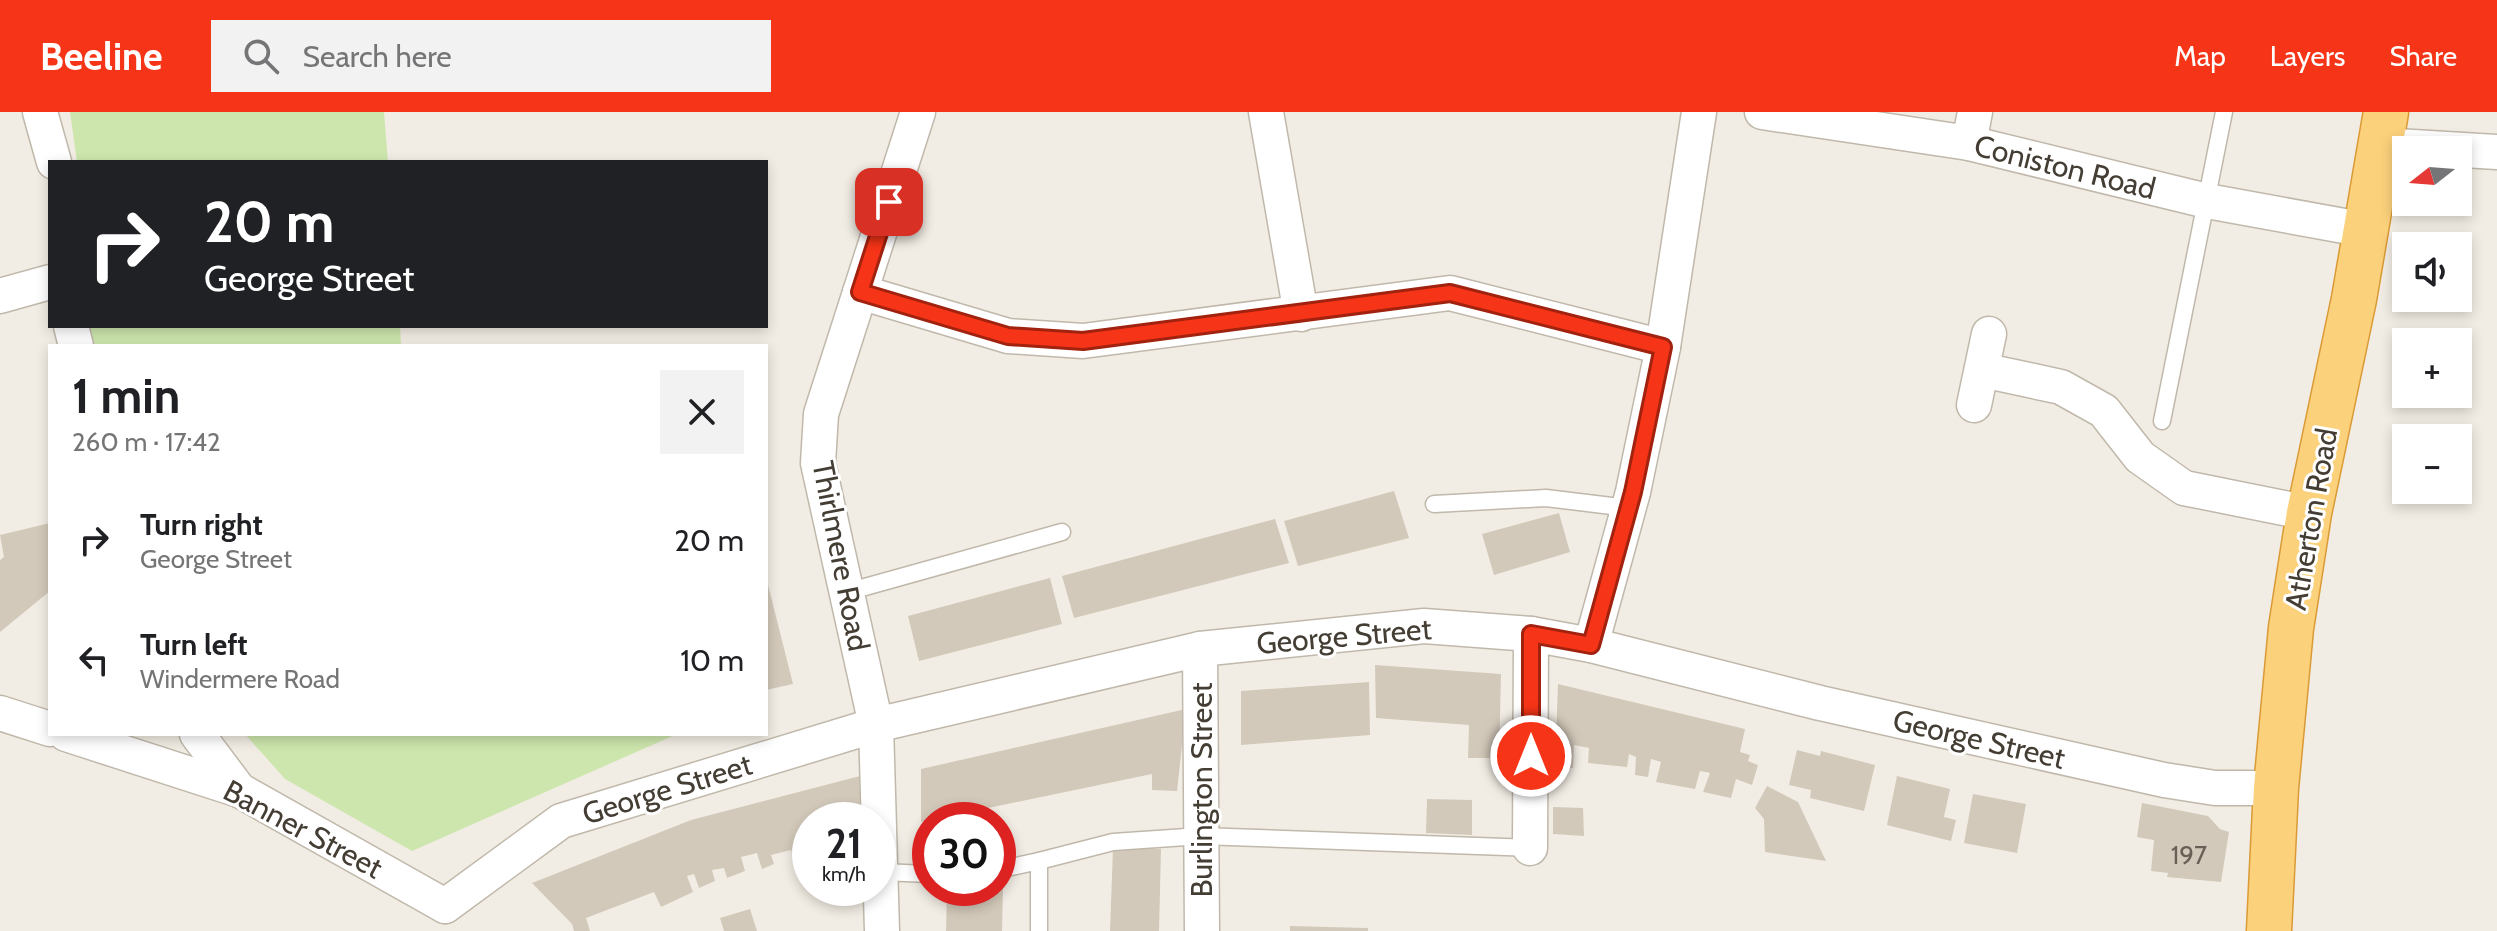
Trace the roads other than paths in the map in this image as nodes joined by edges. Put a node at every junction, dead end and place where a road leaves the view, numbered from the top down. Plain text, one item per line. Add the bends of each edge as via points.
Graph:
1 (40, 112) edge
2 (918, 112) edge
3 (1266, 112) edge
4 (1699, 112) edge
5 (1762, 112) edge
6 (2224, 112) edge
7 (1972, 127) edge
8 (2383, 128) edge
9 (2497, 152) edge
10 (53, 160) edge
11 (2207, 201) junction
12 (2366, 230) junction
13 (48, 283) edge
14 (860, 292) junction
15 (0, 296) edge
16 (1301, 314) junction
17 (1989, 334) dead end
18 (1663, 347) junction
19 (1982, 370) junction
20 (1974, 405) dead end
21 (2162, 421) dead end
22 (1434, 504) dead end
23 (1628, 508) junction
24 (2309, 513) junction
25 (1062, 532) dead end
26 (847, 592) junction
27 (1531, 634) junction
28 (1591, 645) junction
29 (1200, 649) junction
30 (0, 713) edge
31 (876, 725) junction
32 (48, 728) edge
33 (72, 736) edge
34 (198, 736) edge
35 (2276, 788) junction
36 (239, 790) junction
37 (878, 802) edge
38 (1201, 836) junction
39 (1530, 848) joint
40 (1039, 861) junction
41 (1016, 866) edge
42 (881, 906) edge
43 (440, 918) edge
44 (882, 931) edge
45 (1039, 931) edge
46 (1202, 931) edge
47 (2269, 931) edge

1 - 10 street
2 - 14 street, Thirlmere Road
3 - 16 street
4 - 18 street
5 - 7 street, Coniston Road
6 - 11 lane
7 - 11 street, Coniston Road
8 - 9 street
8 - 12 highway, Atherton Road
11 - 12 street, Coniston Road
11 - 21 lane
12 - 24 highway, Atherton Road
13 - 15 street
14 - 16 street via 1008,336 1083,341
14 - 26 street, Thirlmere Road via 821,414 818,463
16 - 18 street via 1450,293
17 - 19 street
18 - 23 street
19 - 20 street
19 - 24 street via 2061,387 2104,411 2140,457 2184,488
22 - 23 lane via 1546,498
23 - 28 street
24 - 35 highway, Atherton Road via 2291,628
25 - 26 lane
26 - 31 street, Thirlmere Road
27 - 28 street, George Street
27 - 29 street, George Street via 1424,626
27 - 39 street
28 - 35 street, George Street via 2164,780 2215,788
29 - 31 street, George Street
29 - 38 street, Burlington Street
30 - 32 street
31 - 37 street, Thirlmere Road
31 - 43 street, George Street via 561,821
33 - 36 street, Banner Street
34 - 36 street
35 - 47 highway, Atherton Road
36 - 43 street, Banner Street
38 - 39 lane
38 - 40 lane via 1113,842
38 - 46 street, Burlington Street
40 - 41 lane
40 - 45 lane
42 - 44 street, Thirlmere Road

